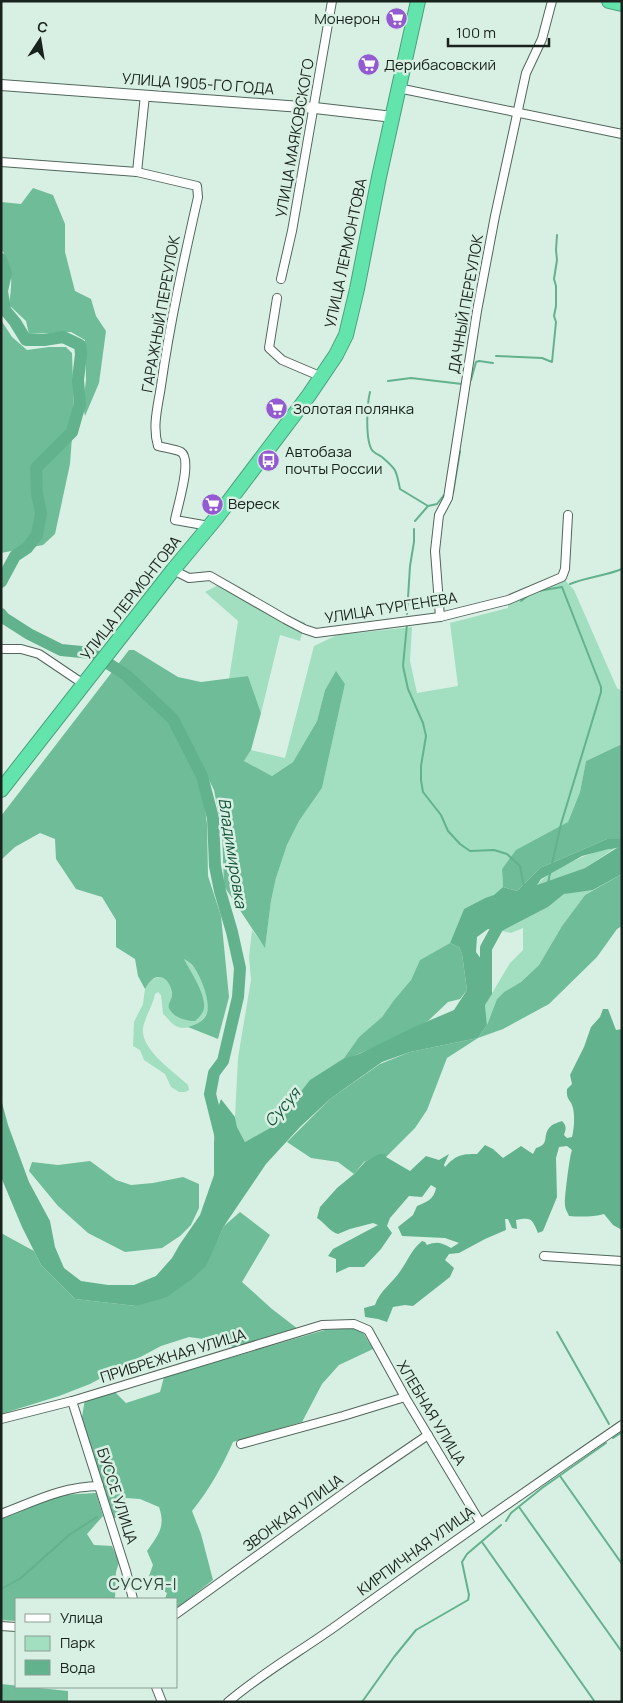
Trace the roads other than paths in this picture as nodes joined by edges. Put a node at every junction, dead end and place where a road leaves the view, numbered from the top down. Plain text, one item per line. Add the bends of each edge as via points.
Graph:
1 (332, 1) edge
2 (552, 1) edge
3 (609, 1) edge
4 (418, 2) edge
5 (622, 4) edge
6 (1, 85) edge
7 (398, 88) junction
8 (145, 95) junction
9 (315, 108) junction
10 (518, 112) junction
11 (392, 117) junction
12 (622, 134) edge
13 (1, 162) edge
14 (137, 172) junction
15 (281, 279) dead end
16 (277, 298) dead end
17 (322, 377) junction
18 (568, 515) dead end
19 (209, 526) junction
20 (173, 570) junction
21 (440, 617) junction
22 (1, 649) edge
23 (85, 685) junction
24 (1, 790) edge
25 (544, 1256) dead end
26 (622, 1261) edge
27 (354, 1324) joint
28 (405, 1397) junction
29 (72, 1401) junction
30 (1, 1419) edge
31 (622, 1424) edge
32 (428, 1435) junction
33 (241, 1444) dead end
34 (99, 1486) junction
35 (1, 1514) edge
36 (480, 1522) junction
37 (133, 1598) edge
38 (178, 1613) edge
39 (1, 1626) edge
40 (15, 1627) edge
41 (156, 1688) edge
42 (162, 1702) edge
43 (228, 1702) edge

1 - 9 street, УЛИЦА МАЯКОВСКОГО
2 - 10 street, ДАЧНЫЙ ПЕРЕУЛОК via 542,40 526,73
3 - 5 highway
4 - 7 highway, УЛИЦА ЛЕРМОНТОВА
6 - 8 street, УЛИЦА 1905-ГО ГОДА
7 - 10 street
7 - 11 highway, УЛИЦА ЛЕРМОНТОВА
8 - 9 street, УЛИЦА 1905-ГО ГОДА
8 - 14 street
9 - 11 street, УЛИЦА 1905-ГО ГОДА
9 - 15 street, УЛИЦА МАЯКОВСКОГО
10 - 12 street
10 - 21 street, ДАЧНЫЙ ПЕРЕУЛОК via 477,311 448,498 439,515 435,551
11 - 17 highway, УЛИЦА ЛЕРМОНТОВА via 350,322
13 - 14 street
14 - 19 street, ГАРАЖНЫЙ ПЕРЕУЛОК via 197,186 198,197 183,263 154,433 158,446 181,452 186,458 174,520
16 - 17 street via 269,348 282,360
17 - 19 highway, УЛИЦА ЛЕРМОНТОВА
18 - 21 street, УЛИЦА ТУРГЕНЕВА via 562,577 508,600
19 - 20 highway, УЛИЦА ЛЕРМОНТОВА
20 - 21 street, УЛИЦА ТУРГЕНЕВА via 189,578 210,576 316,633
20 - 23 highway, УЛИЦА ЛЕРМОНТОВА
22 - 23 street via 21,649 39,654
23 - 24 highway, УЛИЦА ЛЕРМОНТОВА
25 - 26 street
27 - 28 street, ХЛЕБНАЯ УЛИЦА via 368,1330
27 - 29 street, ПРИБРЕЖНАЯ УЛИЦА via 322,1325
28 - 32 street, ХЛЕБНАЯ УЛИЦА
28 - 33 street
29 - 30 street, ПРИБРЕЖНАЯ УЛИЦА
29 - 34 street, БУССЕ УЛИЦА
31 - 36 street, КИРПИЧНАЯ УЛИЦА
32 - 36 street, ХЛЕБНАЯ УЛИЦА
32 - 38 street, ЗВОНКАЯ УЛИЦА
34 - 35 street via 68,1489
34 - 37 street, БУССЕ УЛИЦА
36 - 43 street, КИРПИЧНАЯ УЛИЦА
39 - 40 street
41 - 42 street

